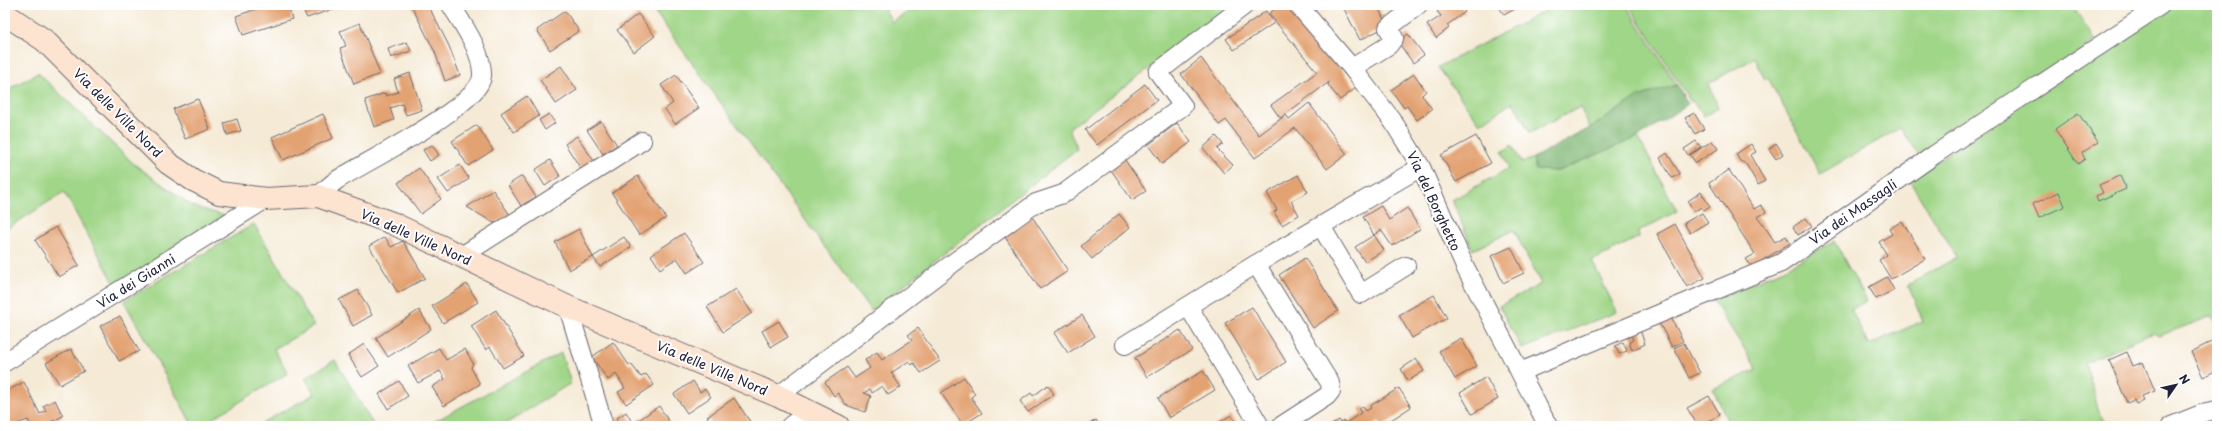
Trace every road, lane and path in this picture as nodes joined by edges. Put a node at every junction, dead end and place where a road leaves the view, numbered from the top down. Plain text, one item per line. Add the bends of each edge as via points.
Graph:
1 (451, 5) edge
2 (1245, 5) edge
3 (1298, 5) edge
4 (1418, 5) edge
5 (2161, 5) edge
6 (5, 14) edge
7 (1352, 68) junction
8 (642, 141) dead end
9 (1421, 168) junction
10 (318, 196) junction
11 (266, 199) junction
12 (1321, 226) junction
13 (460, 257) junction
14 (1256, 264) junction
15 (1406, 266) dead end
16 (1188, 306) junction
17 (568, 307) junction
18 (1125, 345) dead end
19 (5, 362) edge
20 (1520, 372) junction
21 (778, 396) junction
22 (2217, 410) edge
23 (809, 412) junction
24 (604, 426) edge
25 (790, 426) edge
26 (838, 426) edge
27 (1260, 426) edge
28 (1281, 426) edge
29 (1548, 426) edge
30 (2171, 426) edge

1 - 10 street via 479,56 482,77 478,88 448,114 336,181
2 - 21 street via 1158,72 1183,106 1062,194 1036,203
3 - 7 street, Via del Borghetto
4 - 7 street via 1388,28 1394,38 1389,45
5 - 20 street, Via dei Massagli via 1934,155 1781,263
6 - 11 street, Via delle Ville Nord via 44,40 168,162 193,180 219,192
7 - 9 street, Via del Borghetto via 1392,120
8 - 13 street
9 - 12 street
9 - 20 street, Via del Borghetto via 1465,267
10 - 11 street, Via delle Ville Nord
10 - 13 street, Via delle Ville Nord via 392,223
11 - 19 street, Via dei Gianni
12 - 14 street
12 - 15 street via 1361,294
13 - 17 street, Via delle Ville Nord
14 - 16 street
14 - 28 street via 1330,383 1331,391 1327,396
16 - 18 street
16 - 27 street
17 - 21 street, Via delle Ville Nord
17 - 24 street
20 - 29 street, Via del Borghetto
21 - 23 street, Via delle Ville Nord
22 - 30 street
23 - 25 street
23 - 26 street, Via delle Ville Nord

